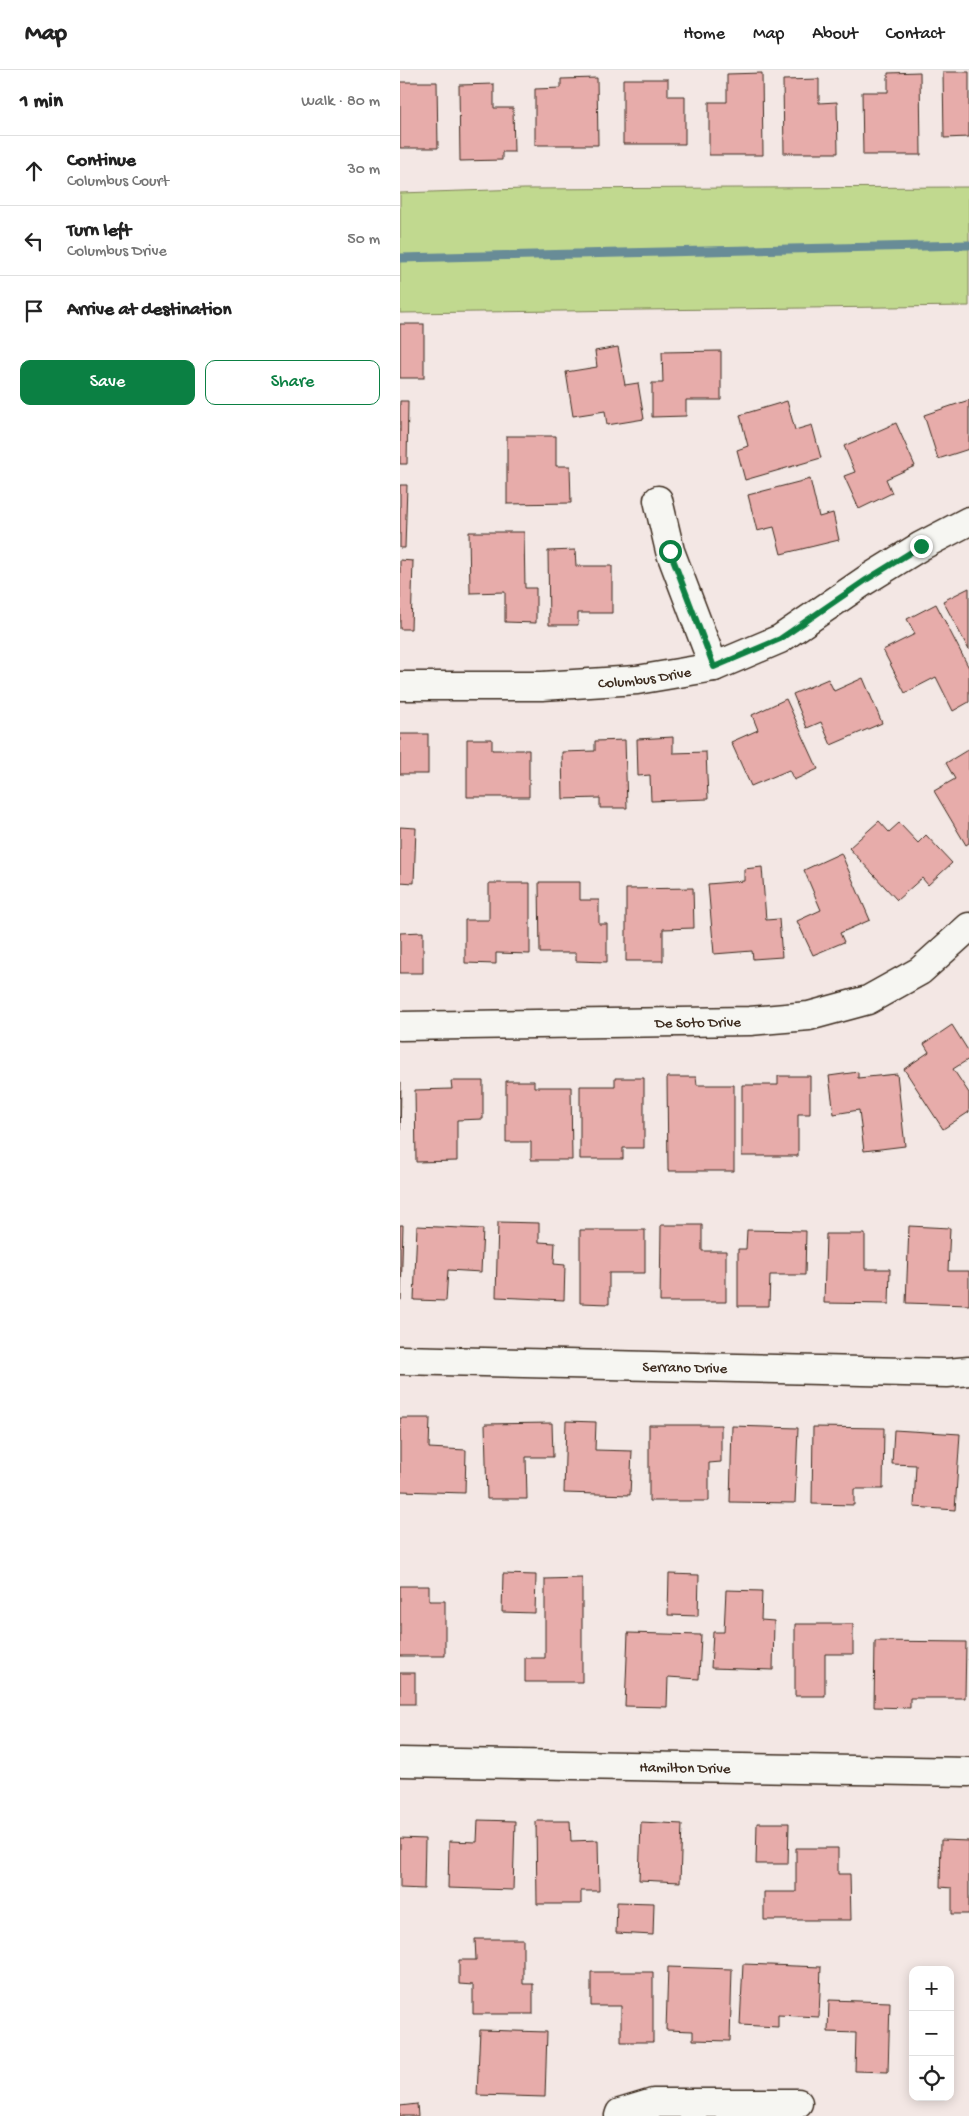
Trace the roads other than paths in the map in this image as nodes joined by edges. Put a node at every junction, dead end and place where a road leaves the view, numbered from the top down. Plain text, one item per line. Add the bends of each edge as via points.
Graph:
1 (658, 500) dead end
2 (969, 522) edge
3 (714, 667) junction
4 (400, 686) edge
5 (969, 927) edge
6 (400, 1026) edge
7 (400, 1360) edge
8 (969, 1371) edge
9 (400, 1762) edge
10 (969, 1772) edge
11 (798, 2103) dead end
12 (619, 2116) edge

1 - 3 street via 670,551
2 - 3 street, Columbus Drive via 913,550 780,639
3 - 4 street, Columbus Drive via 637,680 542,686
5 - 6 street, De Soto Drive via 920,970 868,1000 809,1016 750,1021
7 - 8 street, Serrano Drive
9 - 10 street, Hamilton Drive
11 - 12 street via 653,2103

